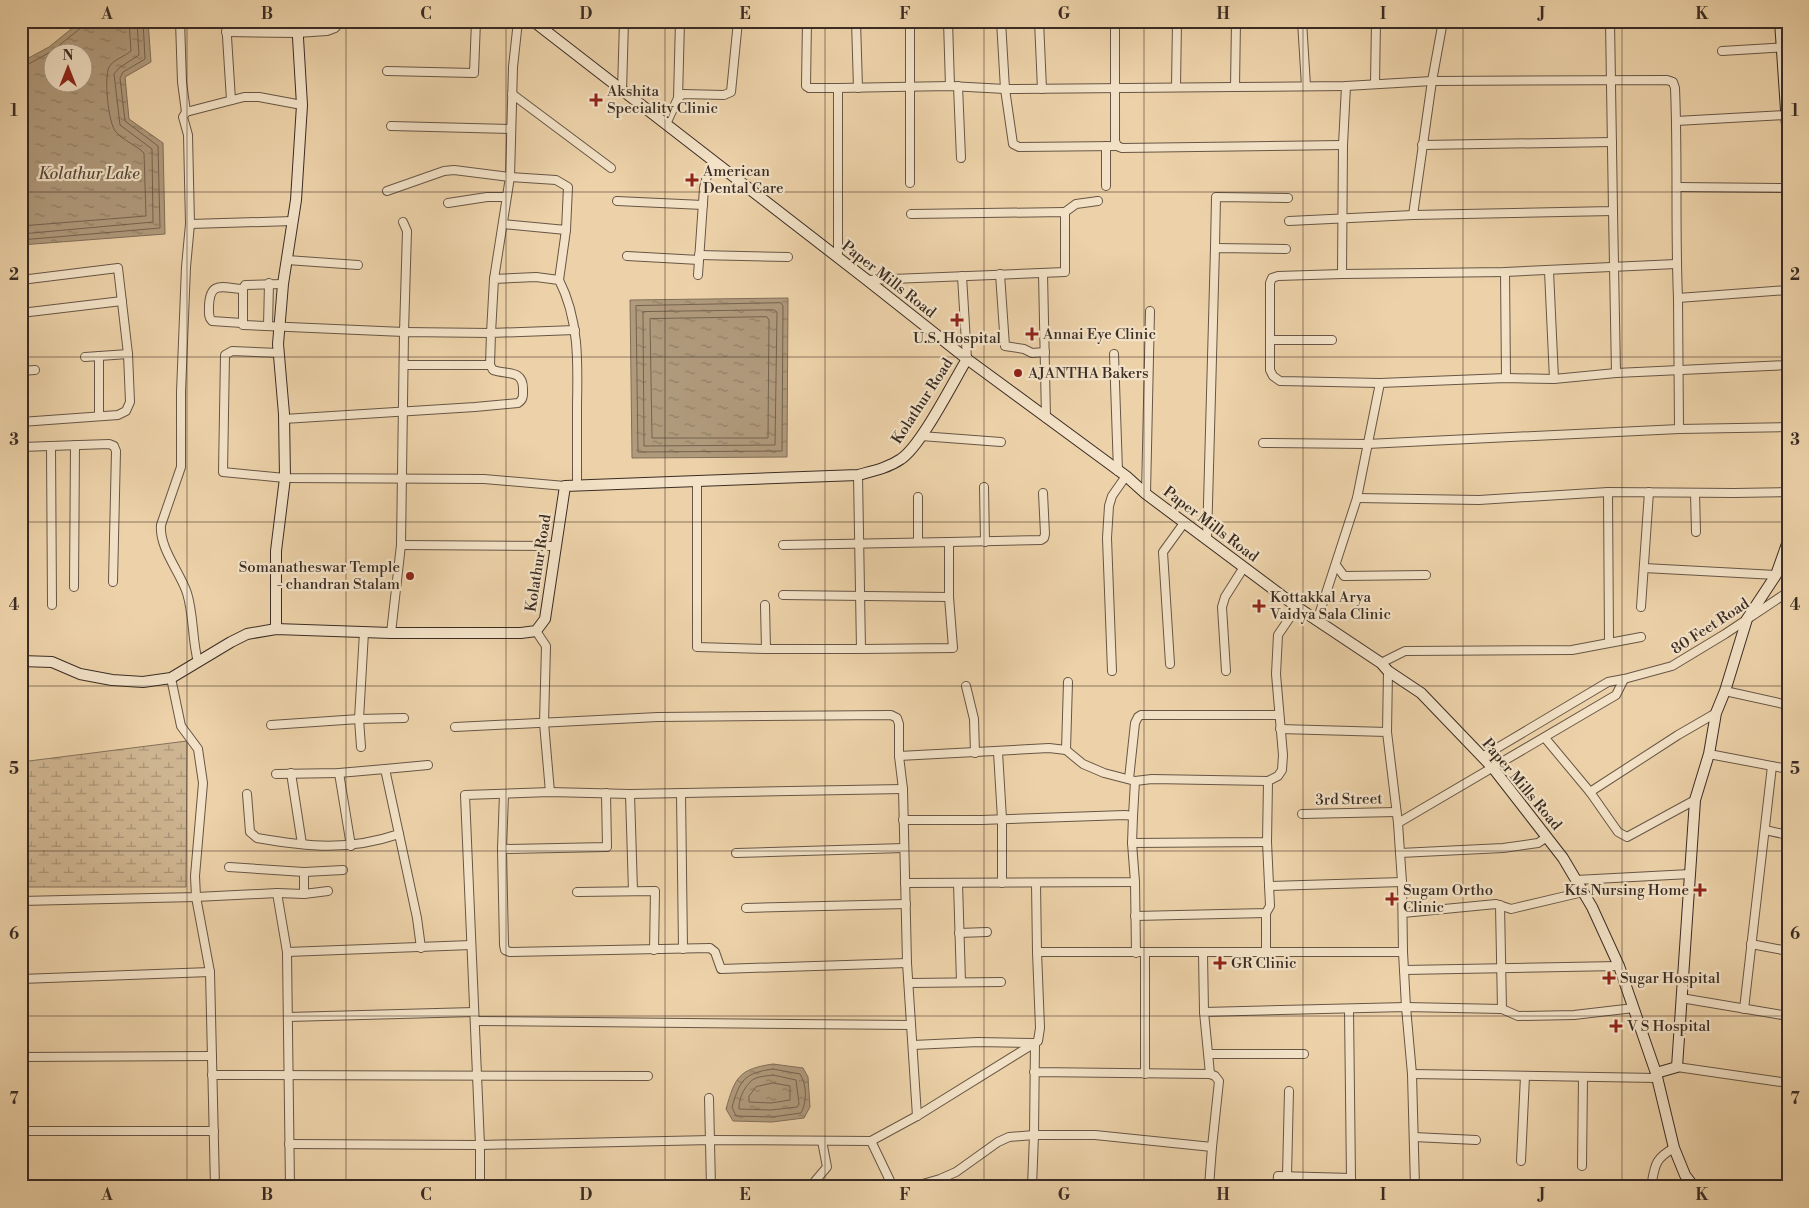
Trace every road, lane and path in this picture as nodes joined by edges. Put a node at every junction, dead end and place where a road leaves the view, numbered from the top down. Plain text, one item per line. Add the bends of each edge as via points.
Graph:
1 (180, 21) edge
2 (226, 21) edge
3 (297, 21) edge
4 (341, 21) edge
5 (476, 21) edge
6 (518, 21) edge
7 (533, 21) edge
8 (624, 21) edge
9 (680, 21) edge
10 (807, 21) edge
11 (856, 21) edge
12 (910, 21) edge
13 (948, 21) edge
14 (1002, 21) edge
15 (1039, 21) edge
16 (1115, 21) edge
17 (1177, 21) edge
18 (1236, 21) edge
19 (1302, 21) edge
20 (1376, 21) edge
21 (1443, 21) edge
22 (1610, 21) edge
23 (1780, 21) edge
24 (736, 22) edge
25 (226, 32) junction
26 (297, 33) junction
27 (1785, 47) edge
28 (1722, 51) dead end
29 (387, 71) dead end
30 (1611, 80) junction
31 (1432, 81) junction
32 (1375, 84) junction
33 (954, 86) junction
34 (1306, 86) junction
35 (1346, 86) junction
36 (911, 87) junction
37 (1115, 87) junction
38 (1176, 87) junction
39 (1236, 87) junction
40 (838, 88) junction
41 (858, 88) junction
42 (1005, 89) junction
43 (1042, 89) junction
44 (622, 92) junction
45 (512, 94) junction
46 (678, 98) junction
47 (231, 100) junction
48 (302, 105) junction
49 (186, 112) junction
50 (1786, 115) junction
51 (1676, 121) junction
52 (666, 124) junction
53 (391, 126) dead end
54 (512, 128) junction
55 (1788, 140) edge
56 (1612, 142) junction
57 (1422, 144) junction
58 (1106, 146) junction
59 (1117, 146) junction
60 (1343, 146) junction
61 (960, 158) dead end
62 (714, 161) junction
63 (611, 168) dead end
64 (510, 178) junction
65 (910, 183) dead end
66 (1106, 186) dead end
67 (1677, 187) junction
68 (1788, 188) edge
69 (387, 191) dead end
70 (506, 197) junction
71 (1288, 198) dead end
72 (616, 201) dead end
73 (1098, 201) dead end
74 (448, 203) dead end
75 (703, 205) junction
76 (1613, 211) junction
77 (1065, 212) junction
78 (911, 214) dead end
79 (1413, 215) junction
80 (1341, 218) junction
81 (293, 221) junction
82 (1289, 221) dead end
83 (403, 222) dead end
84 (190, 224) junction
85 (503, 224) junction
86 (566, 230) junction
87 (1215, 248) junction
88 (1286, 249) dead end
89 (627, 256) dead end
90 (699, 257) junction
91 (788, 257) dead end
92 (838, 257) junction
93 (287, 260) junction
94 (1676, 264) junction
95 (358, 265) dead end
96 (1613, 267) junction
97 (1549, 271) junction
98 (1505, 272) junction
99 (1043, 273) junction
100 (1000, 274) junction
101 (1342, 274) junction
102 (698, 275) dead end
103 (962, 276) junction
104 (494, 279) junction
105 (21, 280) edge
106 (559, 280) junction
107 (867, 280) junction
108 (269, 283) junction
109 (283, 284) junction
110 (243, 289) junction
111 (1788, 290) edge
112 (1678, 298) junction
113 (122, 301) junction
114 (267, 304) junction
115 (282, 305) junction
116 (1150, 311) dead end
117 (21, 314) edge
118 (242, 323) junction
119 (268, 326) junction
120 (280, 326) junction
121 (575, 330) junction
122 (404, 332) junction
123 (491, 334) junction
124 (1270, 340) junction
125 (1332, 340) dead end
126 (1045, 352) junction
127 (279, 353) junction
128 (128, 354) junction
129 (1114, 354) dead end
130 (100, 356) junction
131 (85, 357) dead end
132 (967, 359) junction
133 (404, 364) junction
134 (490, 365) junction
135 (1788, 365) edge
136 (35, 370) dead end
137 (1679, 370) junction
138 (21, 371) edge
139 (1616, 373) junction
140 (1506, 378) junction
141 (1554, 379) junction
142 (1380, 383) junction
143 (403, 411) junction
144 (99, 416) junction
145 (284, 418) junction
146 (1046, 418) junction
147 (21, 422) edge
148 (1788, 427) edge
149 (1679, 429) junction
150 (921, 436) junction
151 (1001, 442) dead end
152 (1263, 443) dead end
153 (1367, 444) junction
154 (75, 445) junction
155 (51, 446) junction
156 (21, 447) edge
157 (1122, 473) junction
158 (858, 475) junction
159 (285, 478) junction
160 (403, 478) junction
161 (697, 481) junction
162 (565, 486) junction
163 (577, 486) junction
164 (984, 487) dead end
165 (1608, 492) junction
166 (1649, 492) junction
167 (1788, 492) edge
168 (1043, 493) dead end
169 (1695, 493) junction
170 (1146, 494) junction
171 (918, 497) dead end
172 (1357, 498) junction
173 (1184, 522) junction
174 (1696, 532) dead end
175 (1207, 540) junction
176 (1788, 541) edge
177 (918, 542) junction
178 (950, 542) junction
179 (985, 542) junction
180 (859, 543) junction
181 (401, 545) junction
182 (783, 545) dead end
183 (555, 546) junction
184 (1336, 565) junction
185 (1244, 568) junction
186 (1644, 568) junction
187 (1426, 575) dead end
188 (1776, 575) junction
189 (113, 582) dead end
190 (74, 588) dead end
191 (1788, 592) edge
192 (783, 595) dead end
193 (861, 595) junction
194 (949, 597) junction
195 (52, 605) dead end
196 (765, 605) dead end
197 (1297, 607) junction
198 (1641, 607) dead end
199 (1746, 619) junction
200 (1317, 620) junction
201 (276, 629) junction
202 (536, 631) junction
203 (364, 632) junction
204 (391, 633) junction
205 (1641, 637) dead end
206 (1609, 642) junction
207 (766, 649) junction
208 (861, 649) junction
209 (21, 661) edge
210 (198, 662) junction
211 (1170, 664) dead end
212 (1385, 667) junction
213 (1226, 671) dead end
214 (1112, 672) dead end
215 (171, 678) junction
216 (1624, 679) junction
217 (1068, 682) dead end
218 (966, 686) dead end
219 (1724, 691) junction
220 (1788, 705) edge
221 (1716, 713) junction
222 (1279, 715) junction
223 (404, 718) dead end
224 (359, 719) junction
225 (544, 723) junction
226 (271, 725) dead end
227 (455, 727) dead end
228 (1280, 729) junction
229 (1387, 732) junction
230 (1545, 738) junction
231 (361, 747) dead end
232 (1066, 750) junction
233 (998, 752) junction
234 (975, 753) junction
235 (1709, 754) junction
236 (899, 756) junction
237 (1482, 757) junction
238 (428, 765) dead end
239 (1772, 766) junction
240 (1493, 768) junction
241 (385, 769) junction
242 (1788, 769) edge
243 (291, 773) junction
244 (339, 773) junction
245 (276, 774) dead end
246 (1132, 780) junction
247 (1268, 781) junction
248 (903, 790) junction
249 (550, 792) junction
250 (1590, 792) junction
251 (681, 793) junction
252 (247, 794) dead end
253 (504, 794) junction
254 (606, 794) junction
255 (630, 794) junction
256 (1695, 800) junction
257 (1396, 812) junction
258 (1302, 814) dead end
259 (1132, 816) junction
260 (1002, 819) junction
261 (903, 820) junction
262 (1398, 823) junction
263 (1765, 830) junction
264 (399, 834) junction
265 (1788, 835) edge
266 (1547, 837) junction
267 (1266, 842) junction
268 (1132, 843) junction
269 (302, 844) junction
270 (351, 846) junction
271 (904, 848) junction
272 (502, 849) junction
273 (736, 853) dead end
274 (1400, 853) junction
275 (229, 867) dead end
276 (343, 870) dead end
277 (304, 872) junction
278 (1690, 874) junction
279 (1576, 880) junction
280 (1135, 882) junction
281 (1402, 882) junction
282 (905, 883) junction
283 (958, 883) junction
284 (1002, 883) junction
285 (1036, 883) junction
286 (1269, 886) junction
287 (633, 891) junction
288 (278, 892) junction
289 (328, 892) dead end
290 (577, 892) dead end
291 (1583, 892) junction
292 (304, 894) junction
293 (196, 897) junction
294 (21, 900) edge
295 (906, 904) junction
296 (1500, 905) junction
297 (746, 908) dead end
298 (1266, 913) junction
299 (1403, 913) junction
300 (1136, 916) junction
301 (986, 932) dead end
302 (960, 933) junction
303 (1752, 944) junction
304 (471, 945) junction
305 (421, 948) junction
306 (684, 949) junction
307 (654, 950) junction
308 (1788, 951) edge
309 (287, 952) junction
310 (1037, 952) junction
311 (1266, 952) junction
312 (1403, 952) junction
313 (1136, 953) junction
314 (1145, 953) junction
315 (1203, 953) junction
316 (907, 963) junction
317 (1619, 966) junction
318 (1502, 968) junction
319 (1404, 970) junction
320 (210, 972) junction
321 (21, 978) edge
322 (961, 982) junction
323 (1001, 982) dead end
324 (909, 983) junction
325 (1681, 998) junction
326 (1406, 1007) junction
327 (1634, 1008) junction
328 (1349, 1009) junction
329 (1502, 1009) junction
330 (1744, 1009) junction
331 (1204, 1012) junction
332 (1788, 1016) edge
333 (288, 1017) junction
334 (474, 1017) junction
335 (911, 1025) junction
336 (1035, 1044) junction
337 (912, 1045) junction
338 (1209, 1054) junction
339 (1304, 1054) dead end
340 (212, 1056) junction
341 (21, 1057) edge
342 (1677, 1066) junction
343 (1034, 1072) junction
344 (1145, 1074) junction
345 (1210, 1074) junction
346 (1412, 1074) junction
347 (212, 1075) junction
348 (477, 1075) junction
349 (1656, 1075) junction
350 (289, 1076) junction
351 (648, 1076) dead end
352 (1525, 1076) junction
353 (1583, 1077) junction
354 (1788, 1083) edge
355 (1289, 1091) dead end
356 (709, 1098) dead end
357 (917, 1116) junction
358 (21, 1131) edge
359 (214, 1131) junction
360 (1034, 1135) junction
361 (1414, 1137) junction
362 (710, 1140) junction
363 (1476, 1140) dead end
364 (822, 1141) junction
365 (871, 1141) junction
366 (288, 1144) junction
367 (480, 1145) junction
368 (1212, 1147) junction
369 (1674, 1148) junction
370 (1521, 1161) dead end
371 (1582, 1166) dead end
372 (1287, 1176) junction
373 (1350, 1178) junction
374 (215, 1187) edge
375 (290, 1187) edge
376 (480, 1187) edge
377 (711, 1187) edge
378 (810, 1187) edge
379 (893, 1187) edge
380 (912, 1187) edge
381 (1032, 1187) edge
382 (1209, 1187) edge
383 (1277, 1187) edge
384 (1350, 1187) edge
385 (1415, 1187) edge
386 (1651, 1187) edge
387 (1694, 1187) edge

1 - 49 street
2 - 25 street
3 - 26 main road
4 - 26 street via 327,31
5 - 29 street via 474,73
6 - 45 street
7 - 44 main road, Paper Mills Road
8 - 44 street
9 - 46 street
10 - 40 street via 806,86
11 - 41 street
12 - 36 street
13 - 33 street
14 - 42 street
15 - 43 street
16 - 37 street
17 - 38 street
18 - 39 street
19 - 34 street
20 - 32 street
21 - 31 street
22 - 30 street
23 - 27 main road
24 - 46 street via 731,92 683,94
25 - 26 street
25 - 47 street
26 - 48 main road
27 - 28 street
27 - 50 main road
30 - 31 street
30 - 51 street via 1672,82
30 - 56 street
31 - 32 street
31 - 57 street
32 - 35 street
33 - 36 street
33 - 42 street
33 - 61 street
34 - 35 street
34 - 39 street
35 - 60 street
36 - 41 street
36 - 65 street
37 - 38 street
37 - 43 street
37 - 59 street
38 - 39 street
40 - 41 street
40 - 92 street
42 - 43 street
42 - 58 street via 1013,144 1019,147
44 - 52 main road, Paper Mills Road
45 - 54 street
45 - 63 street
46 - 52 street
47 - 48 street via 259,97
47 - 49 street
48 - 81 main road
49 - 84 street
50 - 51 street
50 - 55 main road
51 - 67 street
52 - 62 main road, Paper Mills Road
53 - 54 street
54 - 64 street
56 - 57 street
56 - 76 street
57 - 79 street
58 - 59 street
58 - 66 street
59 - 60 street
60 - 80 street
62 - 75 street via 707,176
62 - 92 main road, Paper Mills Road
64 - 69 street via 448,170
64 - 70 street
64 - 86 street via 556,180 568,187
67 - 68 street
67 - 94 street
70 - 74 street
70 - 85 street
71 - 87 street via 1216,197
72 - 75 street
73 - 77 street via 1076,204
75 - 90 street
76 - 79 street
76 - 96 street
77 - 78 street
77 - 99 street via 1065,272
79 - 80 street
80 - 82 street
80 - 101 street
81 - 84 street
81 - 93 main road
83 - 122 street via 407,231
84 - 210 street via 181,392 181,468 160,533 187,593
85 - 86 street
85 - 104 street
86 - 106 street
87 - 88 street
87 - 175 street
89 - 90 street
90 - 91 street
90 - 102 street
92 - 107 main road, Paper Mills Road
93 - 95 street
93 - 109 main road
94 - 96 street
94 - 112 street
96 - 97 street
96 - 139 street
97 - 98 street
97 - 141 street
98 - 101 street
98 - 140 street
99 - 100 street
99 - 126 street
100 - 103 street
100 - 126 street via 1005,346 1032,353
101 - 124 street via 1272,278
103 - 107 street
103 - 132 street
104 - 106 street via 536,277
104 - 123 street
105 - 113 street via 118,268
106 - 121 street
107 - 132 main road, Paper Mills Road
108 - 109 street
108 - 110 street via 249,283
108 - 114 street
109 - 115 main road
110 - 118 street
110 - 118 street via 212,290 209,318 212,321
111 - 112 street
112 - 137 street
113 - 117 street
113 - 128 street
114 - 115 street
114 - 119 street
115 - 120 main road
116 - 170 street
118 - 119 street via 246,326
119 - 120 street
120 - 122 street
120 - 127 main road
121 - 123 street
121 - 163 street
122 - 123 street
122 - 133 street
123 - 134 street
124 - 125 street
124 - 142 street via 1270,370 1272,376 1280,381
126 - 146 street
127 - 145 main road
127 - 159 street via 232,351 225,355 223,472
128 - 130 street
128 - 144 street via 130,402 126,411
129 - 157 street
130 - 131 street
130 - 144 street
132 - 146 main road, Paper Mills Road
132 - 150 main road, Kolathur Road
133 - 134 street
133 - 143 street
134 - 143 street via 493,370 519,376 523,382 522,400 475,407
135 - 137 street
136 - 138 street
137 - 139 street
137 - 149 street
139 - 141 street
140 - 141 street
140 - 142 street
142 - 153 street
143 - 145 street
143 - 160 street
144 - 147 street
145 - 159 main road
146 - 157 main road, Paper Mills Road
148 - 149 street
149 - 153 street
150 - 151 street
150 - 158 main road, Kolathur Road via 903,458 887,467
152 - 153 street
153 - 172 street
154 - 155 street
154 - 189 street via 109,444 116,451
154 - 190 street
155 - 156 street
155 - 195 street
157 - 170 main road, Paper Mills Road
157 - 214 street via 1109,506 1107,538
158 - 161 main road, Kolathur Road
158 - 180 street
159 - 160 street
159 - 201 main road via 276,551
160 - 162 street via 484,479
160 - 181 street
161 - 163 main road, Kolathur Road
161 - 207 street via 697,647
162 - 163 main road, Kolathur Road
162 - 183 main road, Kolathur Road
164 - 179 street
165 - 166 street
165 - 172 street via 1479,500
165 - 206 street
166 - 169 street
166 - 186 street
167 - 169 street
168 - 179 street via 1045,534 1042,540
169 - 174 street
170 - 173 main road, Paper Mills Road
171 - 177 street
172 - 184 street
173 - 175 main road, Paper Mills Road
173 - 211 street via 1162,558
175 - 185 main road, Paper Mills Road
176 - 188 main road
177 - 178 street
177 - 180 street
178 - 179 street
178 - 194 street
180 - 182 street
180 - 193 street
181 - 183 street
181 - 204 street
183 - 202 main road, Kolathur Road via 545,620
184 - 187 street via 1344,576
184 - 200 street
185 - 197 main road, Paper Mills Road
185 - 213 street via 1222,607
186 - 188 street
186 - 198 street
188 - 199 main road
191 - 199 street, 80 Feet Road
192 - 193 street
193 - 194 street
193 - 208 street
194 - 208 street via 953,648
196 - 207 street
197 - 200 main road, Paper Mills Road
197 - 222 street via 1278,635
199 - 216 street, 80 Feet Road via 1672,666
199 - 219 main road
200 - 212 main road, Paper Mills Road
201 - 203 main road, Kolathur Road
201 - 210 main road, Kolathur Road via 247,634
202 - 204 main road, Kolathur Road
202 - 225 street via 546,646
203 - 204 main road, Kolathur Road
203 - 224 street
205 - 206 street
206 - 212 street via 1549,652 1405,651
207 - 208 street
209 - 215 main road, Kolathur Road via 52,662 80,674 112,680 143,682
210 - 215 main road, Kolathur Road
212 - 229 street
212 - 237 main road, Paper Mills Road via 1421,693
215 - 293 street via 181,726 198,749 203,783
216 - 230 street via 1616,695
216 - 237 street, 80 Feet Road via 1608,682
217 - 232 street
218 - 234 street via 974,719
219 - 220 street
219 - 221 main road
221 - 235 main road
221 - 250 street
222 - 228 street
222 - 246 street via 1141,715 1135,723
223 - 224 street
224 - 226 street
224 - 231 street
225 - 227 street
225 - 236 street via 658,717 891,715 899,724
225 - 249 street
228 - 229 street
228 - 247 street via 1282,770
229 - 257 street
230 - 240 street
230 - 250 street
232 - 233 street
232 - 246 street via 1083,764
233 - 234 street
233 - 260 street
234 - 236 street
235 - 239 street
235 - 256 main road
236 - 248 street
237 - 240 main road, Paper Mills Road
238 - 241 street
239 - 242 street
239 - 263 street
240 - 262 street
240 - 266 main road, Paper Mills Road
241 - 244 street
241 - 264 street
243 - 244 street
243 - 245 street
243 - 269 street
244 - 270 street
246 - 247 street
246 - 259 street
247 - 267 street
248 - 251 street
248 - 261 street
249 - 253 street
249 - 254 street
250 - 256 street via 1618,832 1627,837
251 - 255 street
251 - 306 street
252 - 269 street via 253,836
253 - 272 street
253 - 304 street via 465,795
254 - 255 street
254 - 272 street via 607,847
255 - 287 street
256 - 278 main road
257 - 258 street, 3rd Street
257 - 262 street
259 - 260 street
259 - 268 street
260 - 261 street
260 - 284 street
261 - 271 street
262 - 274 street
263 - 265 street
263 - 303 street
264 - 270 street
264 - 305 street
266 - 274 street via 1538,844 1503,848
266 - 279 main road, Paper Mills Road
267 - 268 street
267 - 286 street
268 - 280 street
269 - 270 street
271 - 273 street
271 - 282 street
272 - 307 street via 505,950
274 - 281 street
275 - 277 street
276 - 277 street
277 - 292 street
278 - 279 street
278 - 325 main road
279 - 291 main road, Paper Mills Road
280 - 285 street
280 - 300 street
281 - 286 street
281 - 299 street
282 - 283 street
282 - 295 street
283 - 284 street
283 - 302 street
284 - 285 street
285 - 310 street
286 - 298 street via 1270,906
287 - 290 street
287 - 307 street via 655,891
288 - 292 street
288 - 293 street
288 - 309 street
289 - 292 street
291 - 296 street via 1511,909
291 - 317 main road, Paper Mills Road
293 - 294 street
293 - 320 street
295 - 297 street
295 - 316 street
296 - 299 street
296 - 318 street
298 - 300 street
298 - 311 street
299 - 312 street
300 - 313 street
301 - 302 street
302 - 322 street
303 - 308 street
303 - 330 street
304 - 305 street
304 - 334 street
305 - 309 street
306 - 307 street
306 - 316 street via 710,948 715,952 721,969
309 - 333 street
310 - 313 street
310 - 336 street via 1040,1032
311 - 312 street
311 - 315 street
312 - 319 street
313 - 314 street
314 - 315 street
314 - 344 street
315 - 331 street
316 - 324 street
317 - 318 street
317 - 327 main road, Paper Mills Road
318 - 319 street
318 - 329 street
319 - 326 street
320 - 321 street
320 - 340 street
322 - 323 street
322 - 324 street
324 - 335 street
325 - 330 street
325 - 342 main road
326 - 328 street
326 - 329 street
326 - 346 street
327 - 329 street via 1518,1016
327 - 349 main road, Paper Mills Road
328 - 331 street
328 - 373 street
330 - 332 street
331 - 338 street
333 - 334 street
333 - 350 street
334 - 335 street
334 - 348 street
335 - 337 street
336 - 337 street
336 - 343 street
336 - 357 street
337 - 357 street
338 - 339 street
338 - 345 street
340 - 341 street
340 - 347 street
342 - 349 main road
342 - 354 street
343 - 344 street
343 - 360 street
344 - 345 street
345 - 368 street via 1220,1082
346 - 352 street
346 - 361 street
347 - 350 street
347 - 359 street
348 - 350 street
348 - 351 street
348 - 367 street
349 - 353 street
349 - 369 main road, Paper Mills Road
350 - 366 street
352 - 353 street
352 - 370 street
353 - 371 street
355 - 372 street
356 - 362 street
357 - 365 street
358 - 359 street
359 - 374 street
360 - 368 street via 1095,1135
360 - 380 street via 1009,1137 956,1172
360 - 381 street
361 - 363 street
361 - 385 street
362 - 364 street
362 - 367 street
362 - 377 street
364 - 365 street
364 - 378 street via 827,1167
365 - 379 street
366 - 367 street
366 - 375 street
367 - 376 street
368 - 382 street
369 - 386 street via 1661,1155
369 - 387 main road, Paper Mills Road via 1685,1175
372 - 373 street
372 - 383 street via 1278,1176
373 - 384 street

